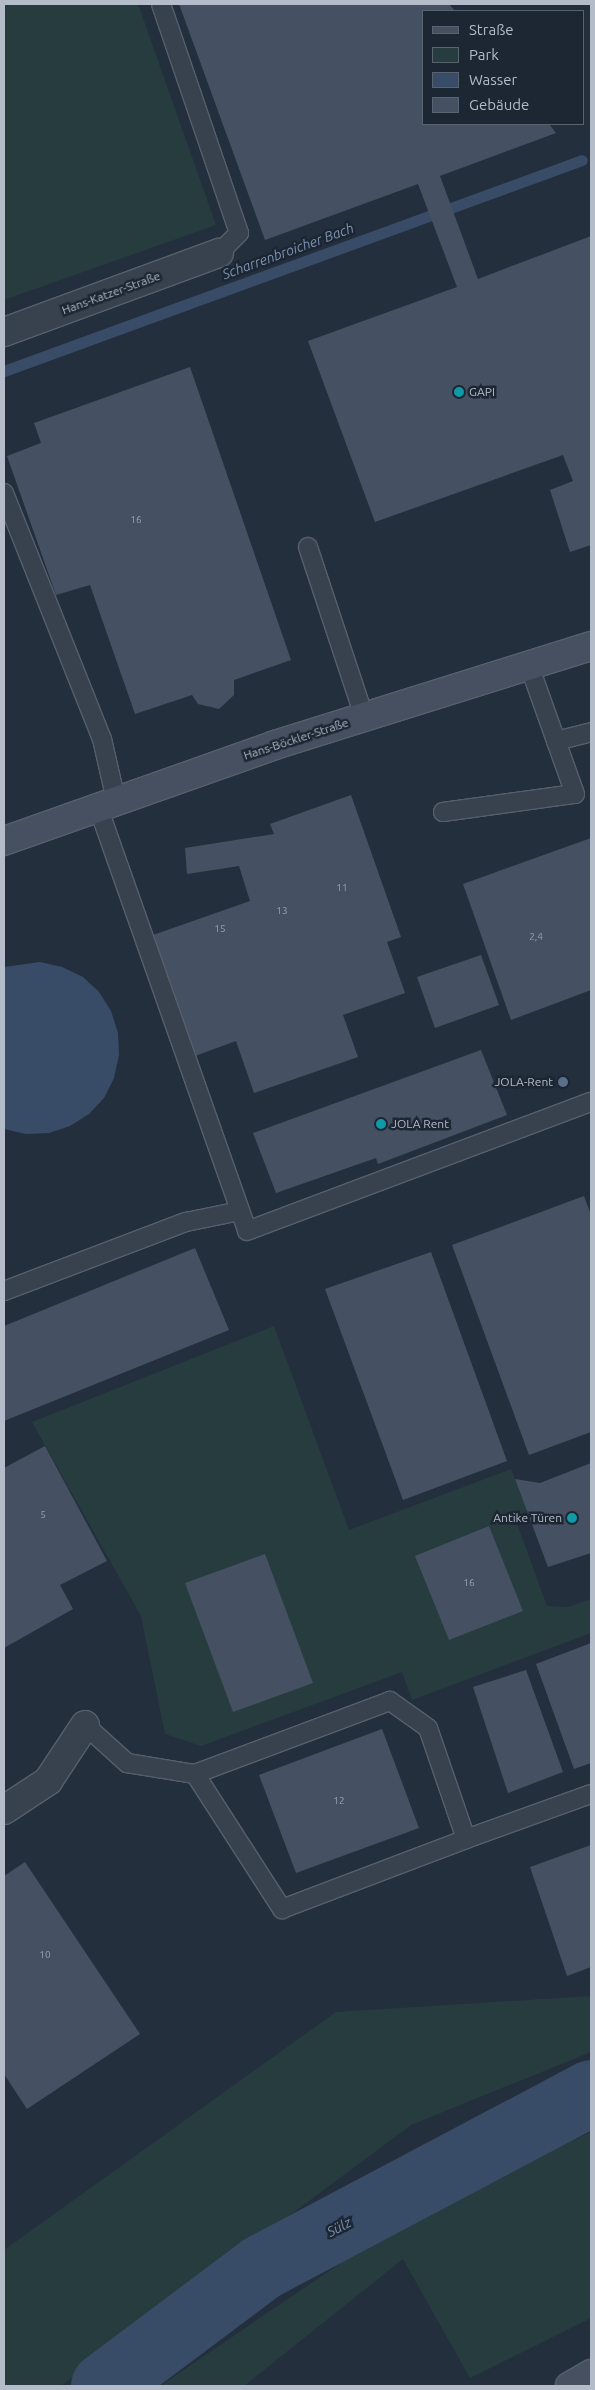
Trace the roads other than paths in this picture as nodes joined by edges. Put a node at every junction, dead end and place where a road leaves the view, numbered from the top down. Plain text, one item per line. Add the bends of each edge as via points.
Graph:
1 (161, 4) edge
2 (218, 254) joint
3 (4, 332) edge
4 (4, 493) edge
5 (308, 547) dead end
6 (591, 646) edge
7 (529, 665) junction
8 (364, 716) junction
9 (591, 732) edge
10 (556, 741) junction
11 (107, 803) junction
12 (443, 812) dead end
13 (4, 841) edge
14 (591, 1102) edge
15 (240, 1211) junction
16 (4, 1291) edge
17 (85, 1725) joint
18 (195, 1774) junction
19 (591, 1794) edge
20 (4, 1810) edge
21 (466, 1839) junction
22 (591, 2374) edge
23 (570, 2386) edge

1 - 2 lane via 239,233
2 - 3 street, Hans-Katzer-Straße
4 - 11 lane via 102,739
5 - 8 lane
6 - 7 street, Hans-Böckler-Straße
7 - 8 street, Hans-Böckler-Straße
7 - 10 lane
8 - 11 street, Hans-Böckler-Straße
9 - 10 lane
10 - 12 lane via 575,794
11 - 13 street, Hans-Böckler-Straße
11 - 15 lane
14 - 15 lane via 247,1231
15 - 16 lane via 186,1222
17 - 18 lane via 127,1763
17 - 20 street via 48,1781
18 - 21 lane via 282,1909
18 - 21 lane via 390,1701 428,1728
19 - 21 lane
22 - 23 street

